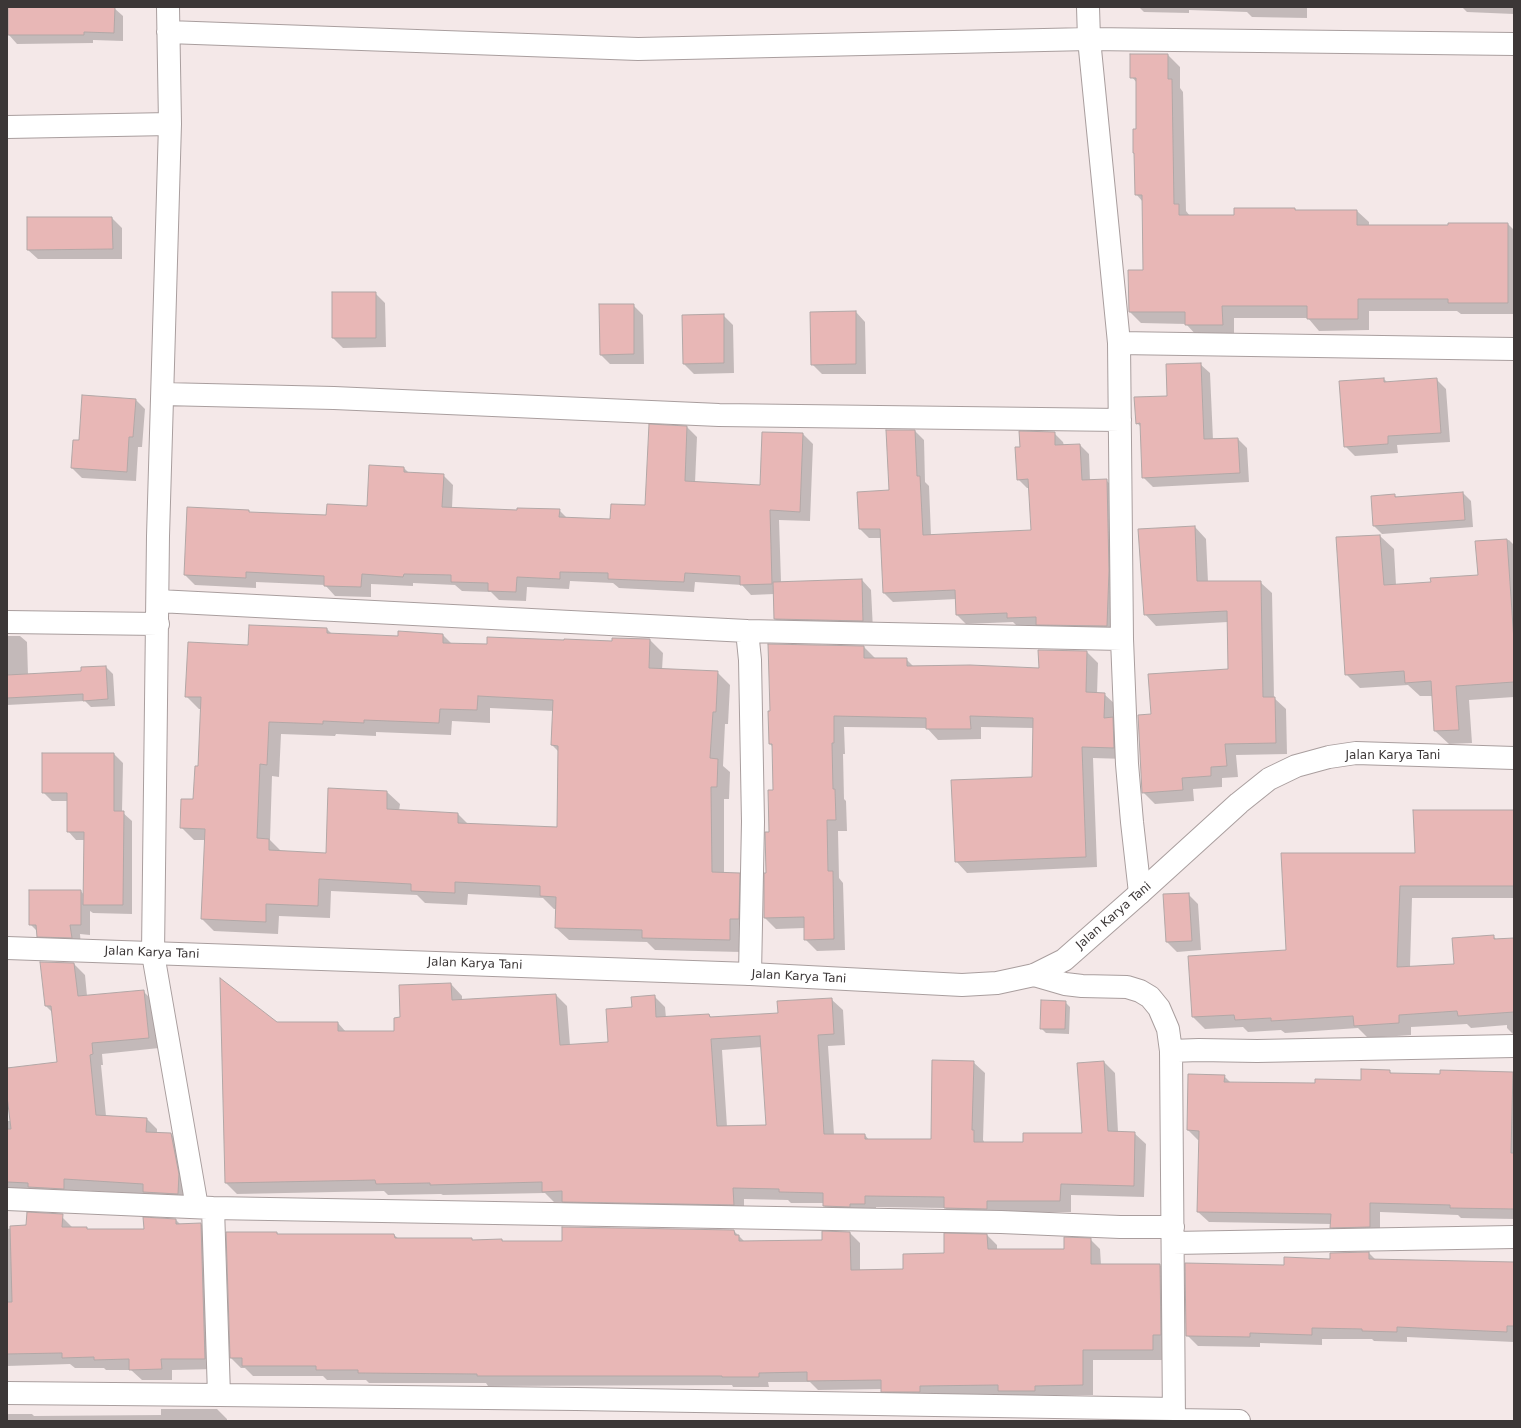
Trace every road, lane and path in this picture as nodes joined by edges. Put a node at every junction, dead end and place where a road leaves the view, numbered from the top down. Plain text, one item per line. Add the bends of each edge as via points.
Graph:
1 (168, 7) edge
2 (1088, 7) edge
3 (168, 32) junction
4 (1089, 39) junction
5 (1514, 44) edge
6 (170, 124) junction
7 (7, 127) edge
8 (1119, 343) junction
9 (1514, 349) edge
10 (163, 394) junction
11 (1120, 420) junction
12 (158, 601) junction
13 (7, 622) edge
14 (158, 624) junction
15 (747, 631) junction
16 (1122, 639) junction
17 (1514, 758) edge
18 (1140, 893) junction
19 (7, 948) edge
20 (153, 954) junction
21 (750, 974) junction
22 (1034, 975) junction
23 (1514, 1046) edge
24 (1171, 1050) junction
25 (7, 1198) edge
26 (205, 1208) junction
27 (1173, 1235) junction
28 (1514, 1237) edge
29 (7, 1393) edge
30 (219, 1395) junction
31 (1174, 1416) edge
32 (1239, 1421) edge

1 - 3 street
2 - 4 street
3 - 4 street via 638,49
3 - 6 street
4 - 5 street
4 - 8 street
6 - 7 street
6 - 10 street
8 - 9 street
8 - 11 street
10 - 11 street via 334,398 719,415
10 - 12 street
11 - 16 street
12 - 14 street
12 - 15 street
13 - 14 street
14 - 20 street
15 - 16 street
15 - 21 street via 750,660 753,822
16 - 18 street via 1127,764
17 - 18 street, Jalan Karya Tani via 1356,753 1296,766 1269,779
18 - 22 street, Jalan Karya Tani via 1064,960
19 - 20 street, Jalan Karya Tani
20 - 21 street, Jalan Karya Tani
20 - 26 street
21 - 22 street, Jalan Karya Tani via 962,986 997,983
22 - 24 street via 1065,984 1126,987 1150,996 1159,1008 1168,1029
23 - 24 street
24 - 27 street
25 - 26 street
26 - 27 street via 1001,1222 1120,1227
26 - 30 street
27 - 28 street
27 - 31 street
29 - 30 street
30 - 31 street via 576,1399
31 - 32 street

